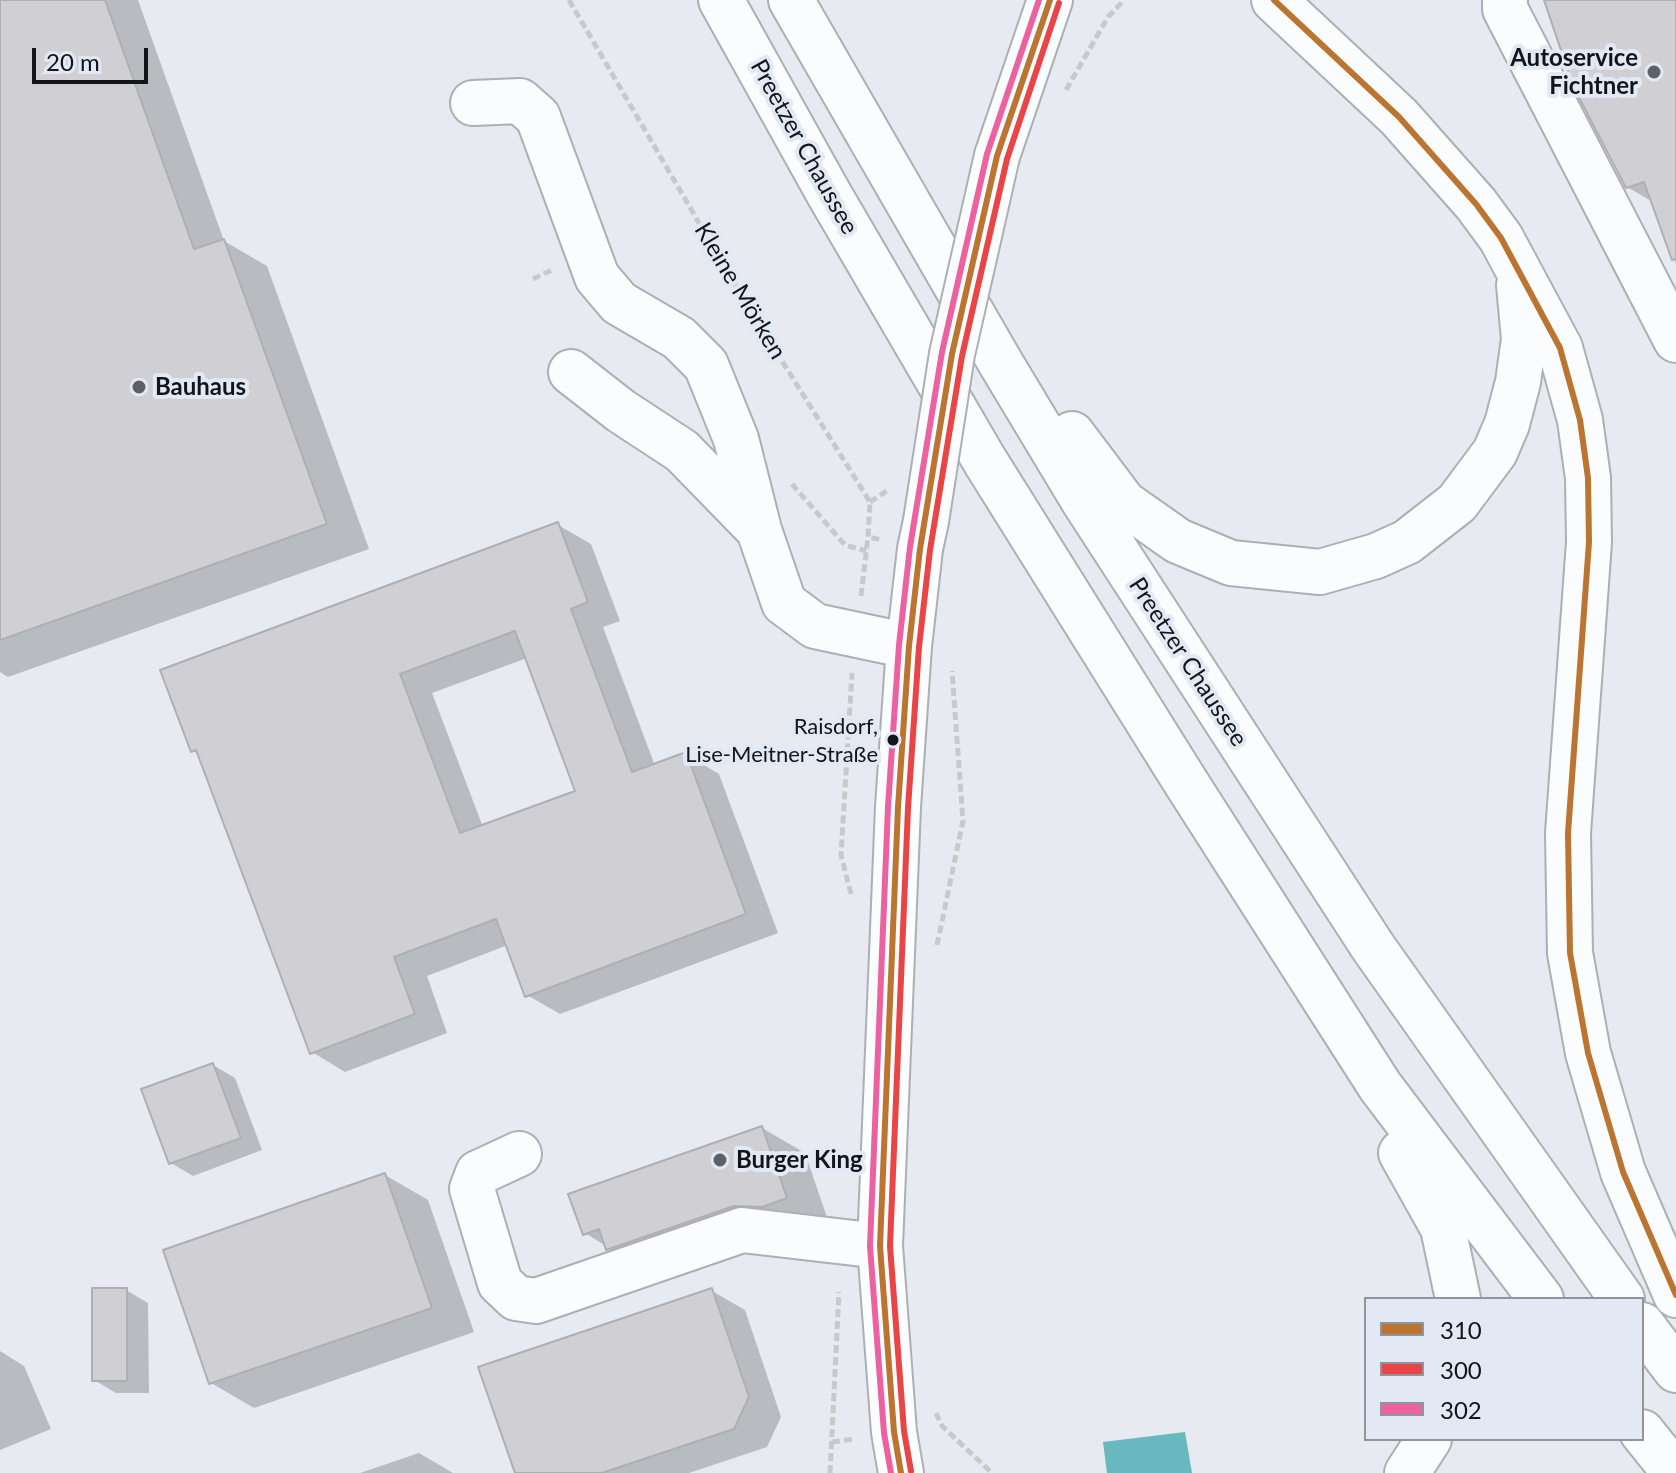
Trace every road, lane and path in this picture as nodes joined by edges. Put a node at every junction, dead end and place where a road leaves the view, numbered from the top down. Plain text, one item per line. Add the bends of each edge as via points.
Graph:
1 (569, 0) edge
2 (721, 0) edge
3 (791, 0) edge
4 (1050, 0) edge
5 (1124, 0) edge
6 (1274, 0) edge
7 (1505, 0) edge
8 (1062, 97) dead end
9 (473, 103) dead end
10 (1518, 270) junction
11 (1676, 340) edge
12 (1000, 362) junction
13 (571, 372) dead end
14 (759, 530) junction
15 (923, 535) junction
16 (868, 537) junction
17 (856, 636) junction
18 (909, 646) junction
19 (953, 663) dead end
20 (853, 899) dead end
21 (934, 959) dead end
22 (1380, 1086) junction
23 (519, 1154) dead end
24 (861, 1244) junction
25 (1676, 1295) edge
26 (1458, 1297) edge
27 (1539, 1297) edge
28 (1621, 1297) edge
29 (1644, 1328) edge
30 (1676, 1370) edge
31 (932, 1405) dead end
32 (1644, 1434) edge
33 (1428, 1441) edge
34 (830, 1473) edge
35 (901, 1473) edge
36 (992, 1473) edge
37 (1407, 1473) edge
38 (1675, 1473) edge

1 - 16 path, Kleine Mörken via 744,300 870,502
2 - 22 main road, Preetzer Chaussee via 985,461
3 - 12 main road, Preetzer Chaussee
4 - 15 main road, bridge via 997,156 952,354
5 - 8 path via 1108,17
6 - 10 main road via 1440,161 1501,238
7 - 11 main road via 1512,23
9 - 14 main road via 520,101 538,117 597,277 619,303 679,338 706,365 736,439
10 - 12 main road via 1524,339 1518,382 1495,452 1457,503 1407,542 1320,572 1231,563 1178,541 1124,503 1078,441
10 - 25 main road via 1560,348 1580,420 1588,478 1589,542 1568,833 1570,953 1588,1053 1623,1172
12 - 28 main road, Preetzer Chaussee via 1083,500 1373,947
13 - 14 main road via 682,451
14 - 17 main road via 784,603 815,626
15 - 16 path
15 - 18 main road
16 - 17 path, Kleine Mörken
17 - 18 main road
17 - 20 path, Kleine Mörken via 841,855
18 - 24 main road
19 - 21 path via 963,821
22 - 26 main road via 1395,1143 1443,1228
22 - 27 main road, Preetzer Chaussee
23 - 24 main road via 478,1173 472,1189 500,1283 516,1298 536,1301 742,1230
24 - 34 path
24 - 35 main road
29 - 30 main road
31 - 36 path via 942,1426
32 - 38 main road
33 - 37 main road

